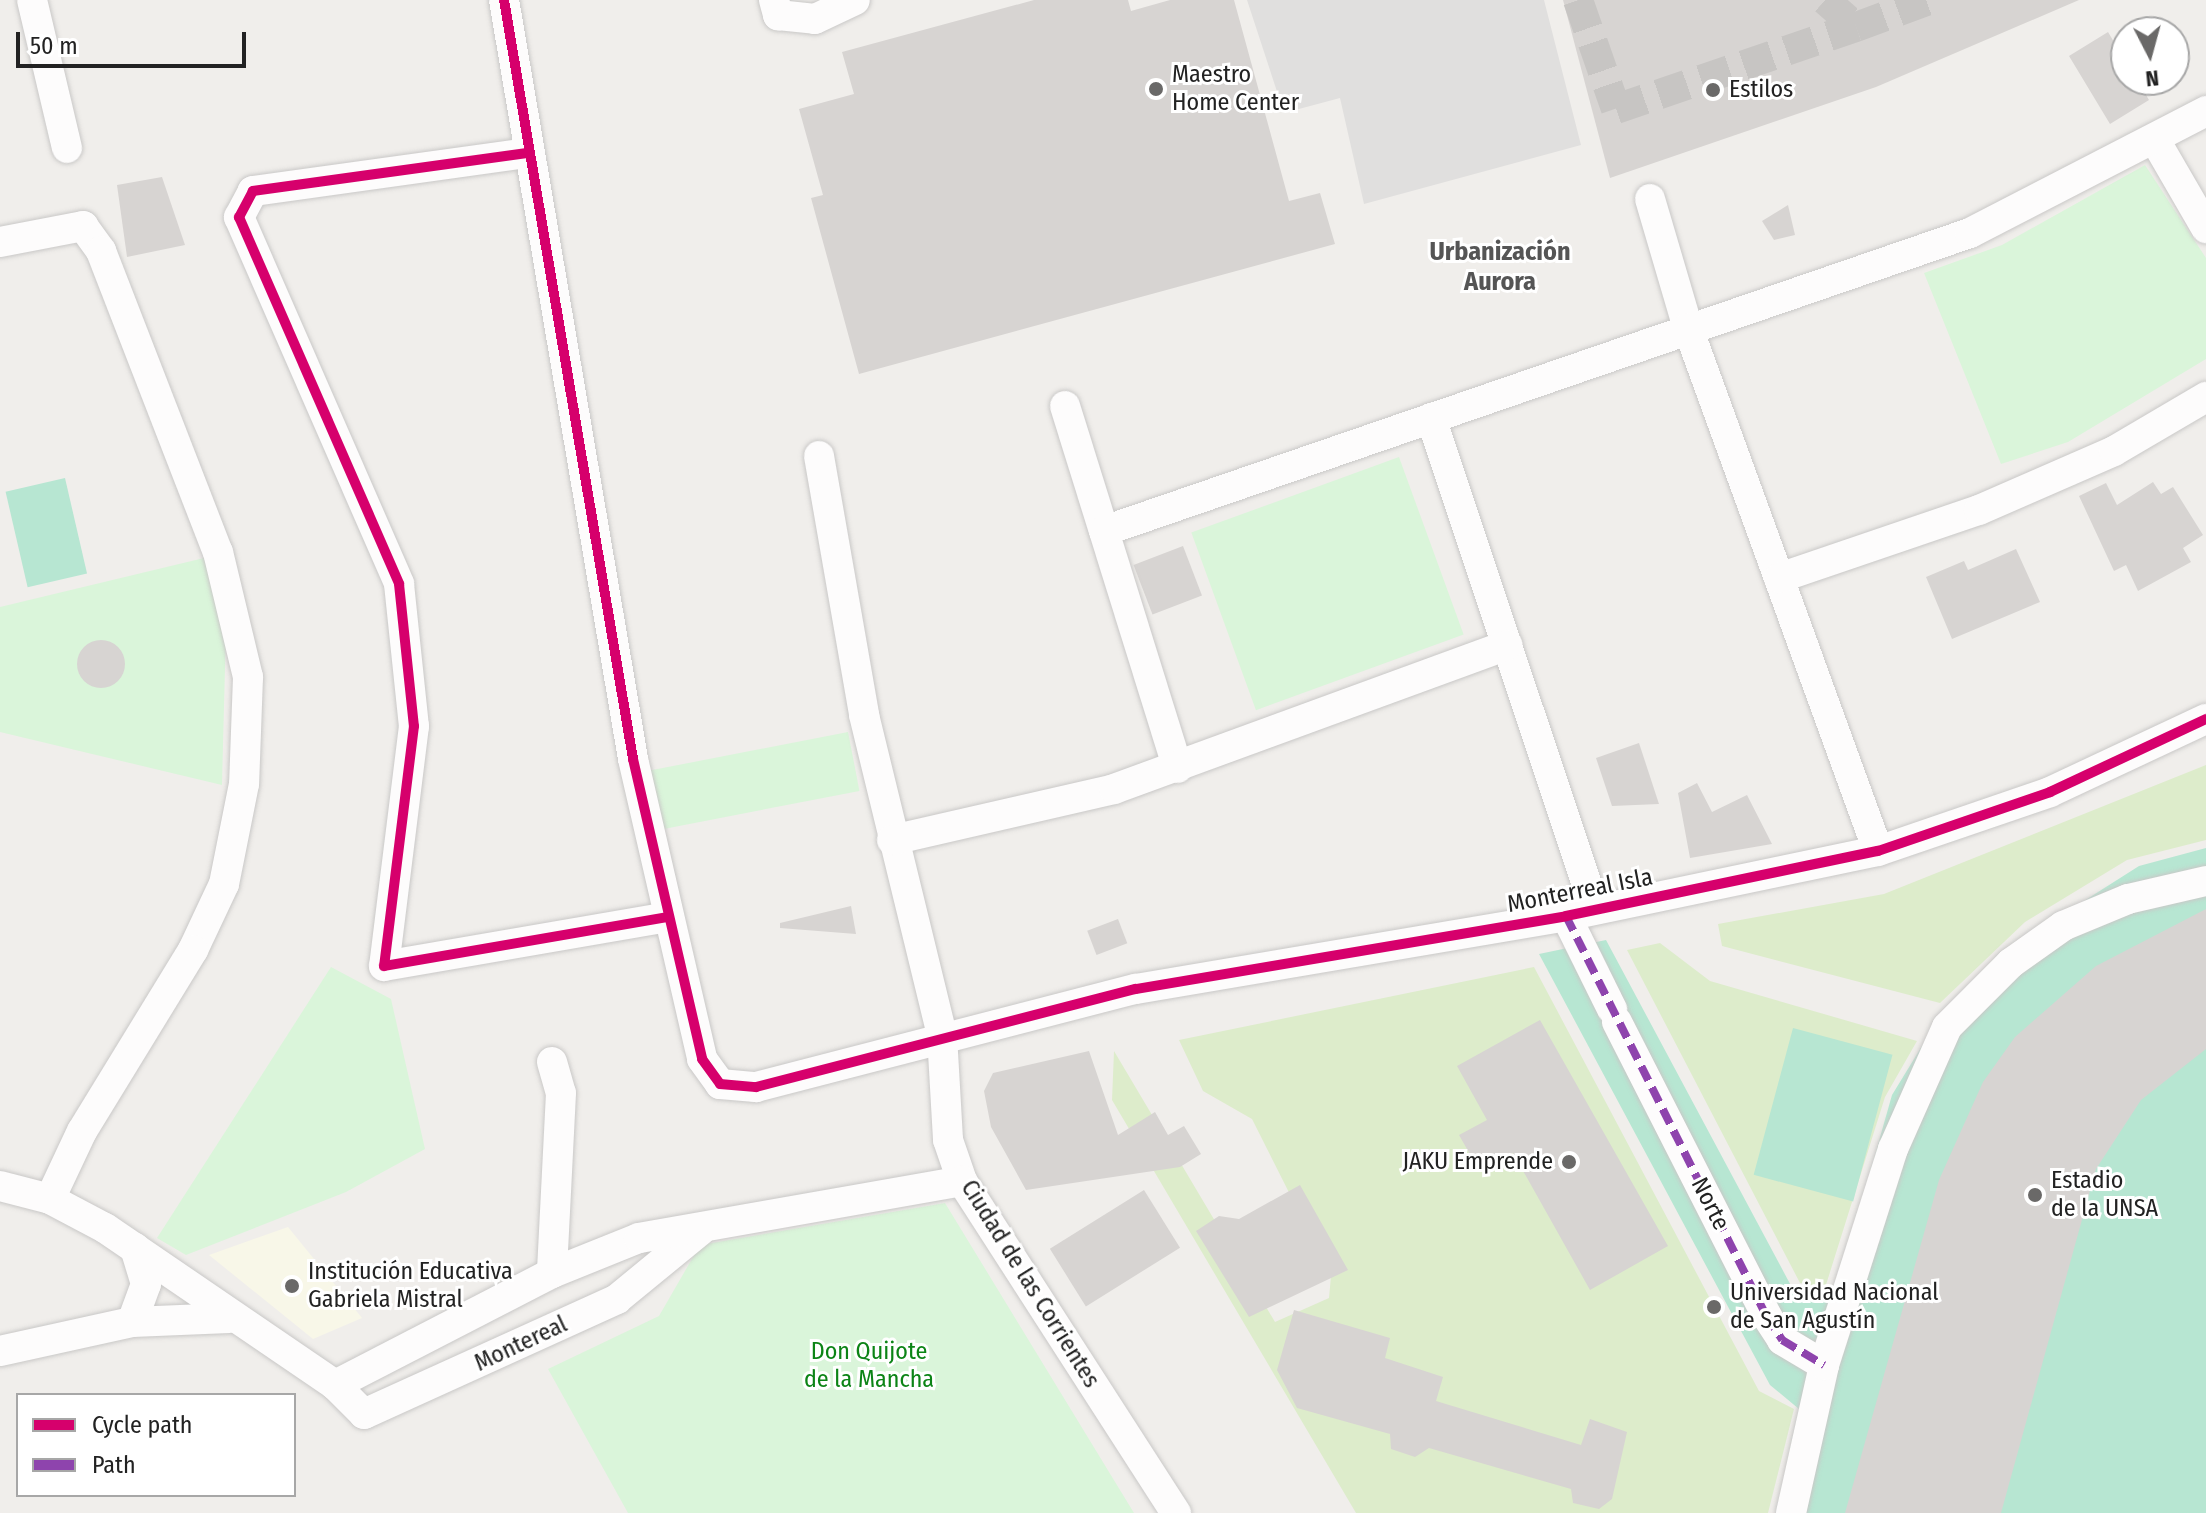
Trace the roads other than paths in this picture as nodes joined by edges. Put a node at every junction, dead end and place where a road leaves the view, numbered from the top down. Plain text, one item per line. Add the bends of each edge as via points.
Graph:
1 (32, 0) edge
2 (504, 0) edge
3 (774, 0) edge
4 (855, 0) edge
5 (2206, 111) edge
6 (2155, 140) junction
7 (67, 148) dead end
8 (527, 153) junction
9 (1650, 199) dead end
10 (2206, 228) edge
11 (0, 242) edge
12 (1688, 328) junction
13 (2206, 397) edge
14 (1065, 406) dead end
15 (1431, 418) junction
16 (819, 456) dead end
17 (1104, 531) junction
18 (1779, 578) junction
19 (1507, 645) junction
20 (2206, 719) edge
21 (1178, 768) junction
22 (892, 840) junction
23 (1878, 851) junction
24 (2206, 881) edge
25 (1581, 912) junction
26 (668, 917) junction
27 (942, 1035) junction
28 (552, 1062) dead end
29 (962, 1181) junction
30 (0, 1186) edge
31 (50, 1199) junction
32 (701, 1230) junction
33 (135, 1248) junction
34 (552, 1273) junction
35 (229, 1318) junction
36 (132, 1322) junction
37 (0, 1351) edge
38 (1824, 1365) junction
39 (335, 1385) junction
40 (1176, 1513) edge
41 (1791, 1513) edge

1 - 7 street
2 - 8 street, Monterreal Isla
3 - 4 street via 778,15 815,19
5 - 6 street
6 - 10 street
6 - 12 street via 1970,233
8 - 26 street, Monterreal Isla via 633,759
8 - 26 street via 253,191 239,217 399,584 414,726 384,966
9 - 12 street
11 - 31 street via 83,226 101,251 218,552 248,677 244,784 224,884 193,950 82,1131
12 - 15 street
12 - 18 street
13 - 18 street via 2114,451 1979,510
14 - 17 street
15 - 17 street
15 - 19 street, Norte
16 - 22 street, Ciudad de las Corrientes
17 - 21 street
18 - 23 street
19 - 21 street
19 - 25 street, Norte
20 - 23 street, Monterreal Isla via 2050,792
21 - 22 street
22 - 27 street, Ciudad de las Corrientes
23 - 25 street, Monterreal Isla
24 - 38 street via 2063,926 2011,963 1947,1027 1909,1103
25 - 27 street, Monterreal Isla via 1136,989
25 - 38 street, Norte via 1614,1016 1766,1315 1782,1340
26 - 27 street, Monterreal Isla via 702,1059 720,1084 756,1087
27 - 29 street, Ciudad de las Corrientes via 946,1124
28 - 34 street via 561,1093
29 - 32 street, Montereal
29 - 40 street, Ciudad de las Corrientes
30 - 31 street, Montereal
31 - 33 street, Montereal
32 - 34 street, Montereal via 639,1238
32 - 39 street, Montereal via 617,1299 407,1398 364,1414
33 - 35 street, Montereal
33 - 36 street via 146,1284
34 - 39 street, Montereal
35 - 36 street
35 - 39 street, Montereal
36 - 37 street
38 - 41 street

